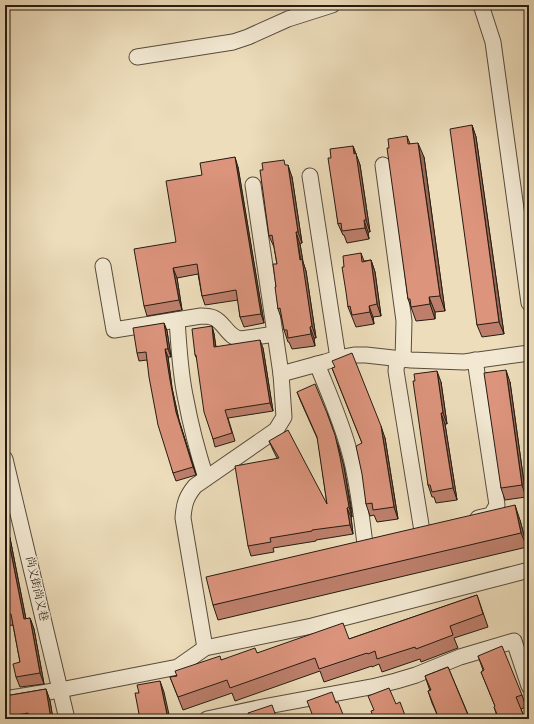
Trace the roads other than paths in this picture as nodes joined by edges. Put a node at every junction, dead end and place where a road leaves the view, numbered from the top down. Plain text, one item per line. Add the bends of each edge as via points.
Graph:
1 (332, 5) edge
2 (482, 5) edge
3 (137, 57) dead end
4 (383, 165) dead end
5 (310, 176) dead end
6 (253, 185) dead end
7 (103, 266) dead end
8 (529, 303) edge
9 (177, 320) junction
10 (275, 334) junction
11 (529, 353) edge
12 (338, 358) junction
13 (400, 359) junction
14 (475, 360) junction
15 (317, 364) junction
16 (281, 374) junction
17 (5, 459) edge
18 (206, 478) junction
19 (468, 520) edge
20 (438, 527) edge
21 (350, 548) edge
22 (529, 570) edge
23 (210, 581) edge
24 (195, 585) junction
25 (205, 648) junction
26 (529, 686) edge
27 (60, 690) junction
28 (5, 699) edge
29 (67, 719) edge
30 (207, 719) edge

1 - 3 street via 288,19 233,42
2 - 8 street via 493,42
4 - 13 street via 404,321
5 - 12 street
6 - 10 street
7 - 9 street via 114,330
9 - 10 street via 201,316 214,318 237,339
9 - 18 street via 185,399
10 - 16 street
11 - 14 street
12 - 13 street via 354,355
12 - 15 street
13 - 14 street via 464,362
13 - 20 street via 396,371 415,533
14 - 19 street via 497,505 491,515
15 - 16 street
15 - 21 street via 340,421 373,543
16 - 18 street via 284,416 276,430
17 - 27 street, 尚义街尚义巷
18 - 24 street via 190,492 184,505 183,518
22 - 25 street via 312,626
23 - 24 street
24 - 25 street
25 - 27 street via 178,667
26 - 30 street via 514,641 460,657 396,681
27 - 28 street
27 - 29 street, 尚义街尚义巷

